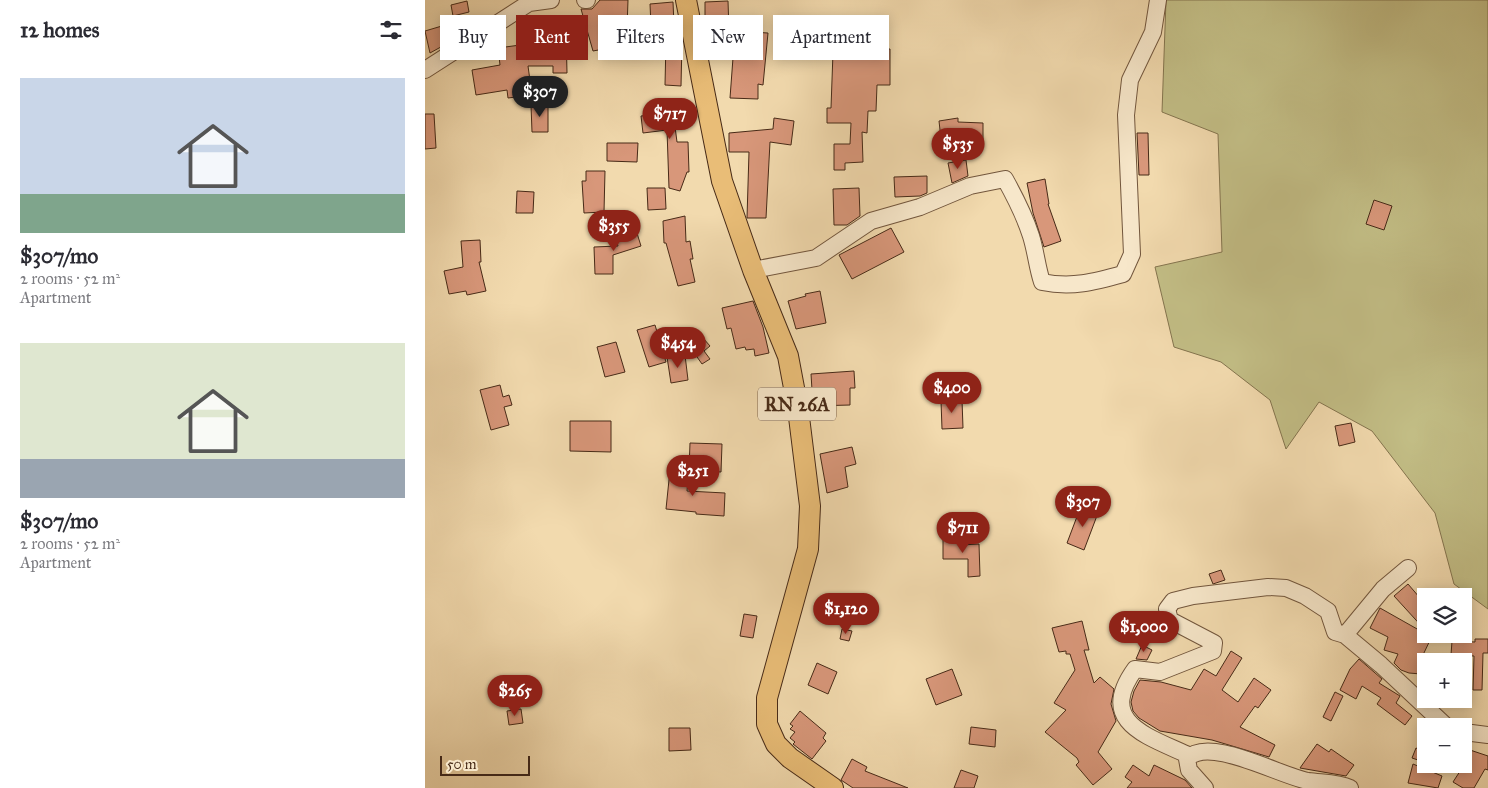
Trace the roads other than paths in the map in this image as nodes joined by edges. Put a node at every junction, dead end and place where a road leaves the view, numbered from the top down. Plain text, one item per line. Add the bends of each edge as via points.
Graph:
1 (551, 0) edge
2 (686, 0) edge
3 (1158, 0) edge
4 (425, 70) edge
5 (753, 270) junction
6 (1408, 568) dead end
7 (1345, 636) junction
8 (1437, 718) edge
9 (1472, 733) edge
10 (1488, 735) edge
11 (1190, 756) junction
12 (833, 788) edge
13 (1205, 788) edge
14 (1350, 788) edge

1 - 4 street via 529,3
2 - 5 main road, RN 26A via 722,181
3 - 5 street via 1153,32 1130,80 1126,115 1132,254 1123,274 1062,286 1042,282 1031,237 1005,179 970,186 920,207 871,221 816,258
5 - 12 main road, RN 26A via 788,356 810,506 809,549 769,689 767,724 776,744 790,758
6 - 7 street via 1383,589
7 - 8 street
7 - 11 street via 1335,632 1328,611 1286,588 1193,596 1173,602 1167,609 1171,620 1213,643 1213,651 1160,672 1135,669 1124,687 1119,705 1126,719 1141,733
9 - 10 street
11 - 13 street via 1187,759 1189,770
11 - 14 street via 1201,751 1221,752 1307,781

